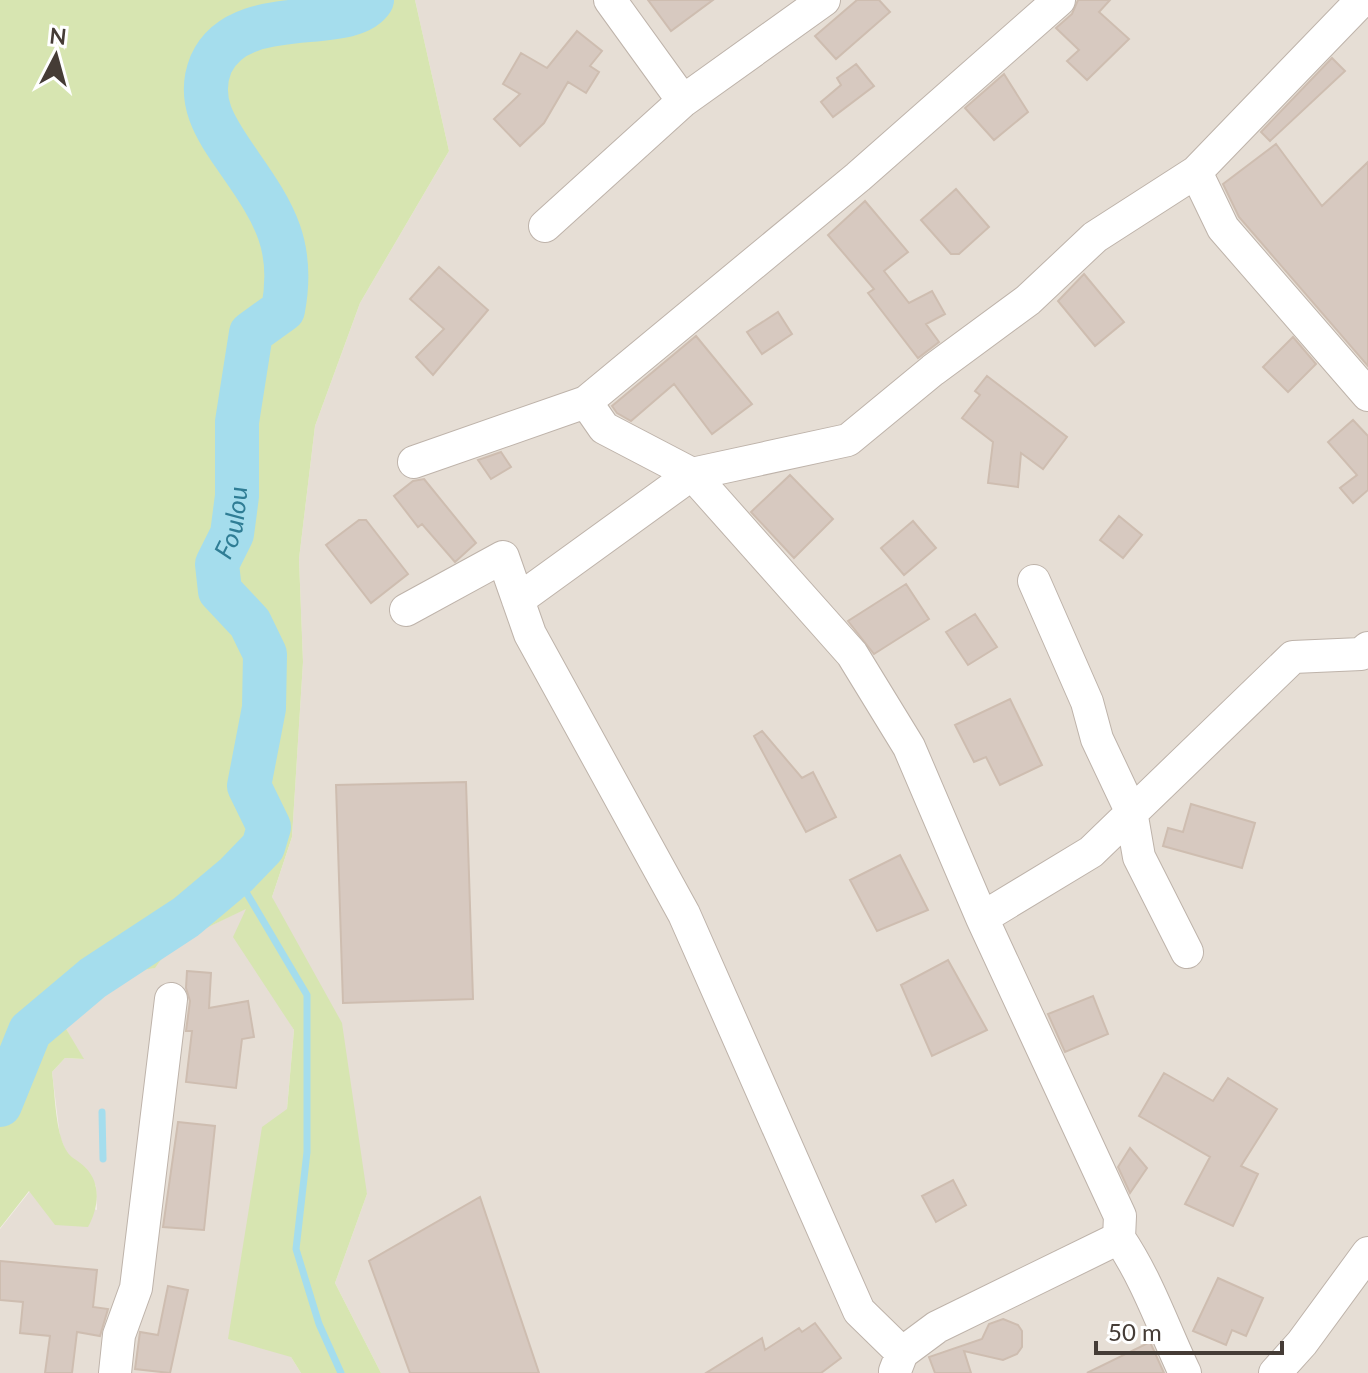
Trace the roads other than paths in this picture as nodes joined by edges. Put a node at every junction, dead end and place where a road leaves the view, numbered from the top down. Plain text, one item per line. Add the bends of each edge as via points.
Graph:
1 (610, 0) edge
2 (824, 0) edge
3 (1059, 0) edge
4 (1362, 0) edge
5 (683, 101) junction
6 (1196, 172) junction
7 (545, 226) dead end
8 (1368, 395) edge
9 (586, 402) junction
10 (414, 462) dead end
11 (692, 474) junction
12 (1034, 581) dead end
13 (518, 600) junction
14 (406, 610) dead end
15 (1368, 648) edge
16 (1131, 811) junction
17 (982, 918) junction
18 (1187, 952) dead end
19 (171, 999) dead end
20 (1119, 1238) junction
21 (1368, 1253) edge
22 (898, 1363) edge
23 (115, 1373) edge
24 (1185, 1373) edge
25 (1275, 1373) edge

1 - 5 street
2 - 5 street
3 - 9 street via 858,177
4 - 6 street
5 - 7 street
6 - 8 street via 1223,228
6 - 11 street via 1095,237 1028,300 848,440
9 - 10 street
9 - 11 street via 604,428
11 - 13 street
11 - 17 street via 852,654 909,747
12 - 16 street
13 - 14 street via 503,557
13 - 22 street via 530,634 684,914 859,1311
15 - 16 street via 1361,654 1293,657
16 - 17 street via 1091,852
16 - 18 street via 1139,857
17 - 20 street via 1120,1216
19 - 23 street via 136,1288 119,1335
20 - 22 street via 937,1327
20 - 24 street via 1157,1302
21 - 25 street

